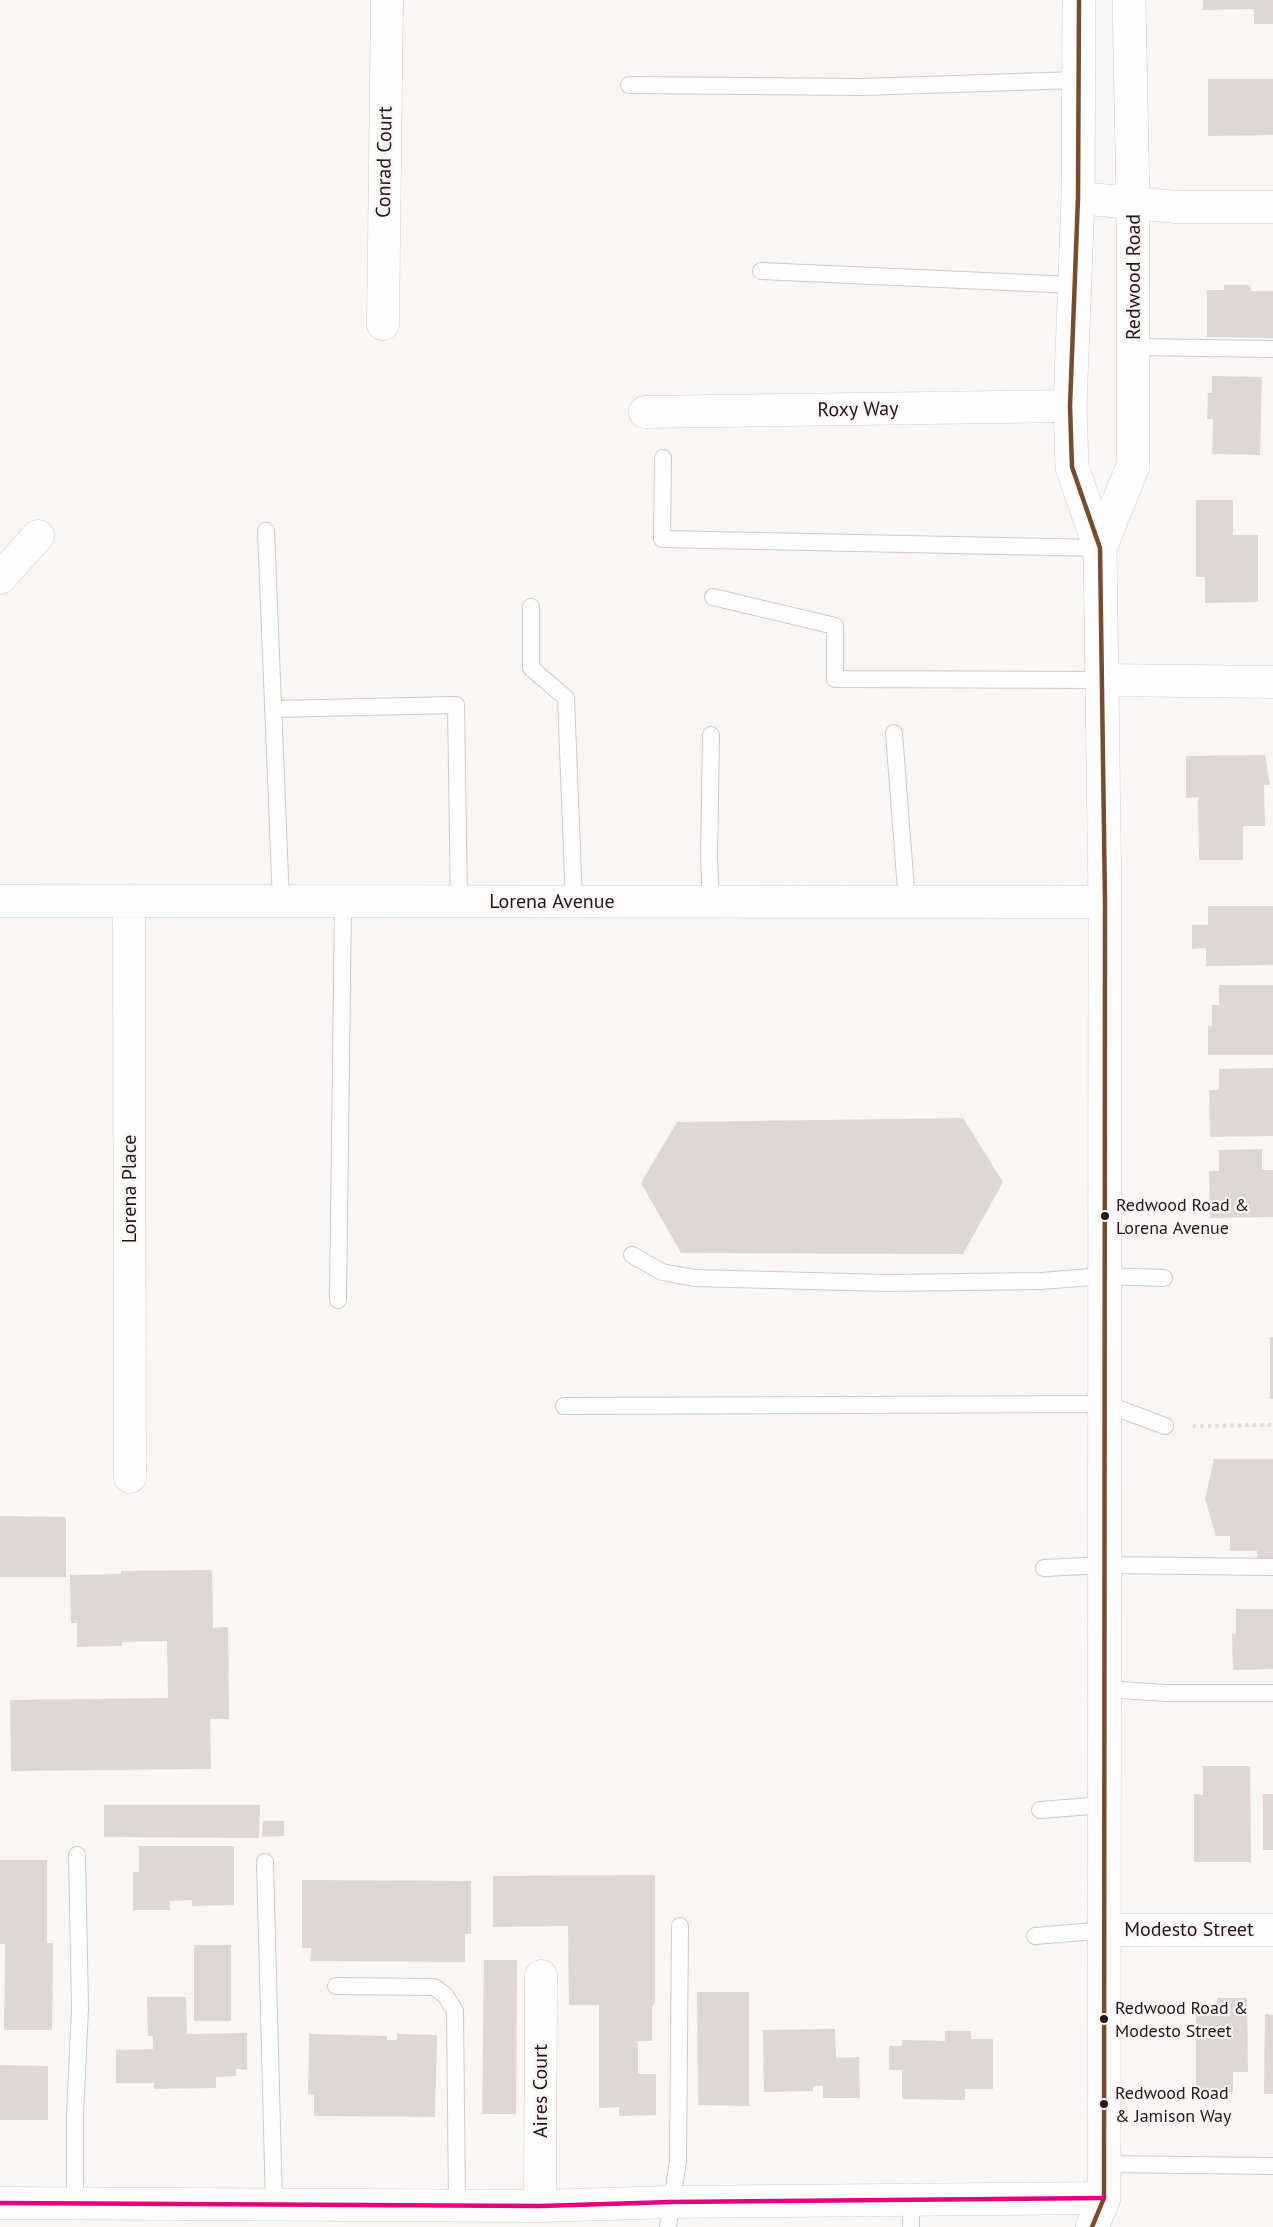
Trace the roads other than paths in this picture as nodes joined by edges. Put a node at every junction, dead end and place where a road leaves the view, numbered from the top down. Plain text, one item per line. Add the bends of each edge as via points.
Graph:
1 (387, 0) edge
2 (1078, 0) edge
3 (1129, 0) edge
4 (1078, 80) junction
5 (629, 85) dead end
6 (1077, 198) junction
7 (1133, 202) junction
8 (1273, 207) edge
9 (761, 271) dead end
10 (1074, 285) junction
11 (384, 324) dead end
12 (1134, 347) junction
13 (1273, 349) edge
14 (1070, 406) junction
15 (645, 412) dead end
16 (663, 458) dead end
17 (266, 531) dead end
18 (38, 536) dead end
19 (1100, 548) junction
20 (0, 578) edge
21 (712, 597) dead end
22 (531, 607) dead end
23 (1102, 680) junction
24 (1273, 682) edge
25 (274, 710) junction
26 (894, 733) dead end
27 (711, 735) dead end
28 (0, 901) edge
29 (129, 901) junction
30 (343, 901) junction
31 (281, 902) junction
32 (459, 902) junction
33 (574, 902) junction
34 (711, 902) junction
35 (1105, 902) junction
36 (907, 903) junction
37 (632, 1255) dead end
38 (1104, 1276) junction
39 (1164, 1278) dead end
40 (338, 1300) dead end
41 (1106, 1404) junction
42 (564, 1406) dead end
43 (1165, 1426) road end
44 (130, 1477) dead end
45 (1105, 1565) junction
46 (1273, 1567) edge
47 (1044, 1568) dead end
48 (1104, 1689) junction
49 (1273, 1693) edge
50 (1106, 1805) junction
51 (1040, 1810) dead end
52 (77, 1855) dead end
53 (265, 1862) dead end
54 (680, 1926) dead end
55 (1106, 1930) junction
56 (1273, 1930) edge
57 (1035, 1936) dead end
58 (541, 1976) dead end
59 (336, 1986) dead end
60 (1104, 2164) junction
61 (1273, 2166) edge
62 (75, 2203) junction
63 (274, 2203) junction
64 (457, 2204) junction
65 (540, 2206) junction
66 (2, 2211) edge
67 (1098, 2212) edge
68 (911, 2213) edge
69 (669, 2214) edge
70 (498, 2216) edge
71 (1119, 2227) edge

1 - 11 street, Conrad Court
2 - 4 main road, Redwood Road
3 - 7 main road, Redwood Road
4 - 5 lane via 862,87
4 - 6 main road, Redwood Road
6 - 7 street
6 - 10 main road, Redwood Road
7 - 8 street via 1177,207
7 - 12 main road, Redwood Road
9 - 10 lane
10 - 14 main road, Redwood Road
12 - 13 lane
12 - 19 main road, Redwood Road via 1133,466
14 - 15 street, Roxy Way
14 - 19 main road, Redwood Road via 1072,467
16 - 19 lane via 662,539
17 - 25 lane
18 - 20 street
19 - 23 main road, Redwood Road
21 - 23 lane via 835,626 835,679
22 - 33 lane via 531,668 566,698
23 - 24 street
23 - 35 main road, Redwood Road
25 - 31 lane
25 - 32 lane via 456,705
26 - 36 lane
27 - 34 lane
28 - 29 street, Lorena Avenue
29 - 31 street, Lorena Avenue
29 - 44 street, Lorena Place
30 - 31 street, Lorena Avenue
30 - 32 street, Lorena Avenue
30 - 40 lane
32 - 33 street, Lorena Avenue
33 - 34 street, Lorena Avenue
34 - 36 street, Lorena Avenue
35 - 36 street, Lorena Avenue
35 - 38 main road, Redwood Road
37 - 38 lane via 662,1272 694,1278 887,1283
38 - 39 lane
38 - 41 main road, Redwood Road
41 - 42 lane
41 - 43 lane
41 - 45 main road, Redwood Road
45 - 46 lane
45 - 47 lane
45 - 48 main road, Redwood Road
48 - 49 lane
48 - 50 main road, Redwood Road
50 - 51 lane
50 - 55 main road, Redwood Road
52 - 62 lane via 80,2009
53 - 63 lane
54 - 69 lane via 678,2161
55 - 56 street, Modesto Street
55 - 57 lane
55 - 60 main road, Redwood Road
58 - 65 street, Aires Court
59 - 64 lane via 434,1987 446,1995 455,2011
60 - 61 lane
60 - 67 main road, Redwood Road
62 - 63 street
62 - 66 street
63 - 64 street
64 - 70 street
65 - 69 street
65 - 70 street
67 - 68 street
67 - 71 main road, Redwood Road
68 - 69 street

